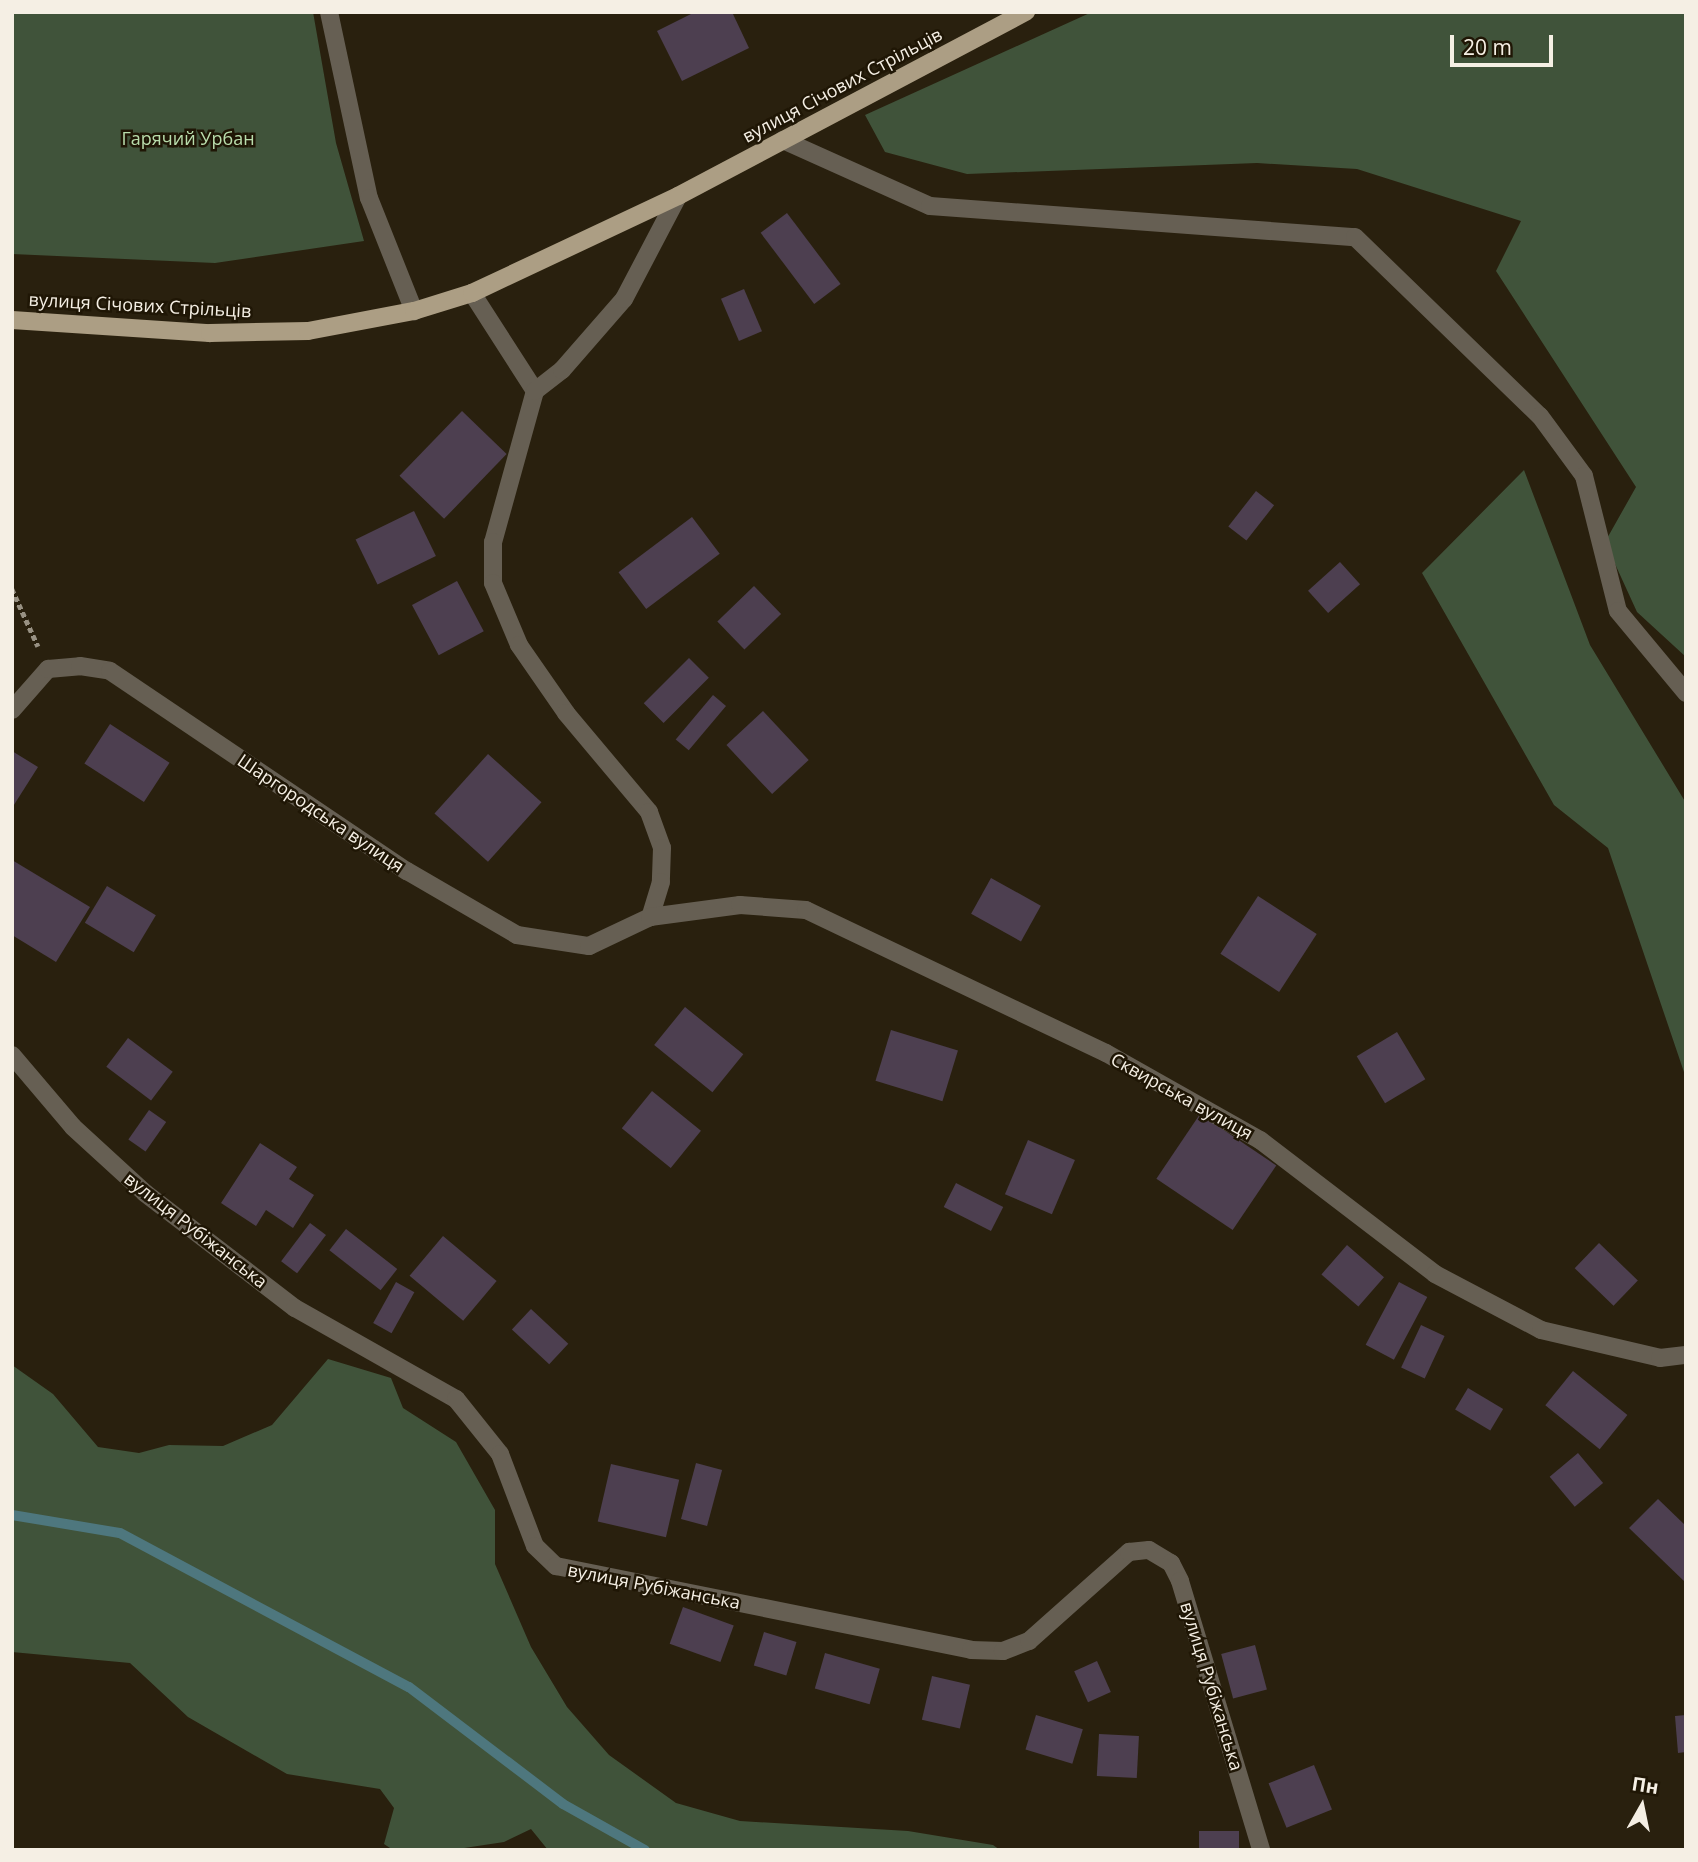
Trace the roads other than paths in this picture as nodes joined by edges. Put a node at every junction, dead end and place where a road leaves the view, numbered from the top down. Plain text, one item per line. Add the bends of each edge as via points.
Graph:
1 (329, 12) edge
2 (1026, 12) edge
3 (783, 140) junction
4 (678, 196) junction
5 (472, 293) junction
6 (414, 311) junction
7 (12, 320) edge
8 (535, 391) junction
9 (1686, 693) edge
10 (12, 710) edge
11 (650, 917) junction
12 (12, 1055) edge
13 (1686, 1355) edge
14 (1261, 1850) edge

1 - 6 street via 369,198
2 - 3 main road, вулиця Січових Стрільців
3 - 4 main road, вулиця Січових Стрільців
3 - 9 street via 930,206 1355,237 1540,416 1584,476 1618,611
4 - 5 main road, вулиця Січових Стрільців
4 - 8 street via 624,299 562,370
5 - 6 main road, вулиця Січових Стрільців
5 - 8 street
6 - 7 main road, вулиця Січових Стрільців via 308,331 210,333
8 - 11 street via 493,542 493,583 519,645 558,701 649,812 662,848 661,882
10 - 11 street, Шаргородська вулиця via 48,669 110,671 407,871 517,935 589,946
11 - 13 street, Сквирська вулиця via 740,905 806,911 1106,1053 1248,1133 1435,1274 1541,1330 1660,1358
12 - 14 street, вулиця Рубіжанська via 73,1127 145,1193 295,1308 456,1399 500,1454 535,1546 556,1566 971,1650 1003,1651 1029,1641 1129,1552 1149,1550 1171,1563

